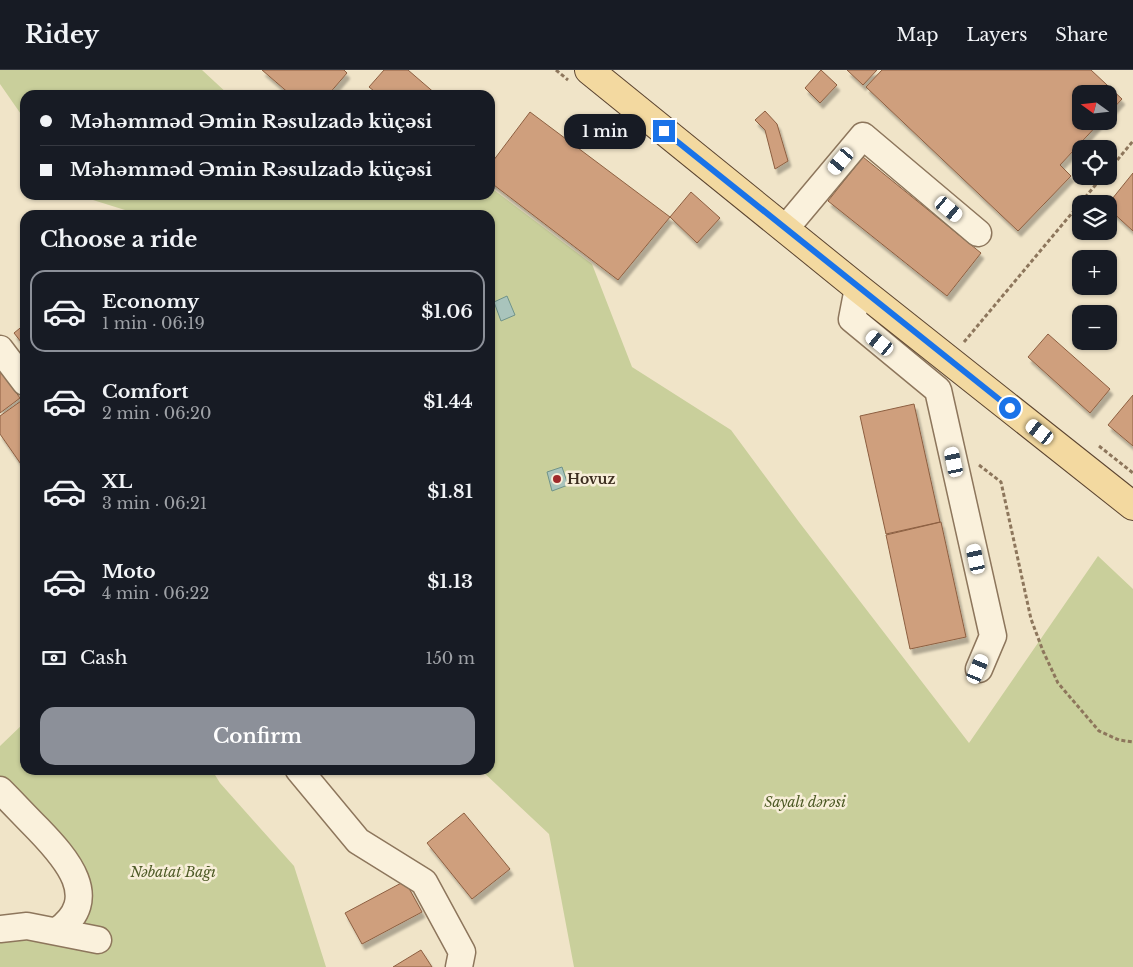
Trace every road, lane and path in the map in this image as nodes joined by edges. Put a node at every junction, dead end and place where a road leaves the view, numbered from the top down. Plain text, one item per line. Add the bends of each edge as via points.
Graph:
1 (588, 70) edge
2 (1133, 141) edge
3 (1117, 160) edge
4 (1096, 185) edge
5 (785, 229) junction
6 (978, 233) dead end
7 (858, 288) junction
8 (0, 349) edge
9 (950, 360) junction
10 (20, 375) edge
11 (950, 442) junction
12 (1133, 506) edge
13 (978, 669) dead end
14 (1133, 742) edge
15 (303, 775) edge
16 (0, 790) edge
17 (0, 929) edge
18 (57, 932) junction
19 (98, 940) dead end
20 (459, 967) edge

1 - 5 main road
2 - 3 path
4 - 9 path
5 - 6 street via 863,136
5 - 7 main road
7 - 9 main road
7 - 11 street via 852,319 938,390
8 - 10 street
9 - 12 main road
11 - 13 street via 993,636
11 - 14 path via 1001,482 1031,619 1058,683 1099,731
15 - 20 street via 358,841 424,882 462,952
16 - 18 street via 61,853 73,873 79,890 77,909 69,923
17 - 18 street via 27,926
18 - 19 street

